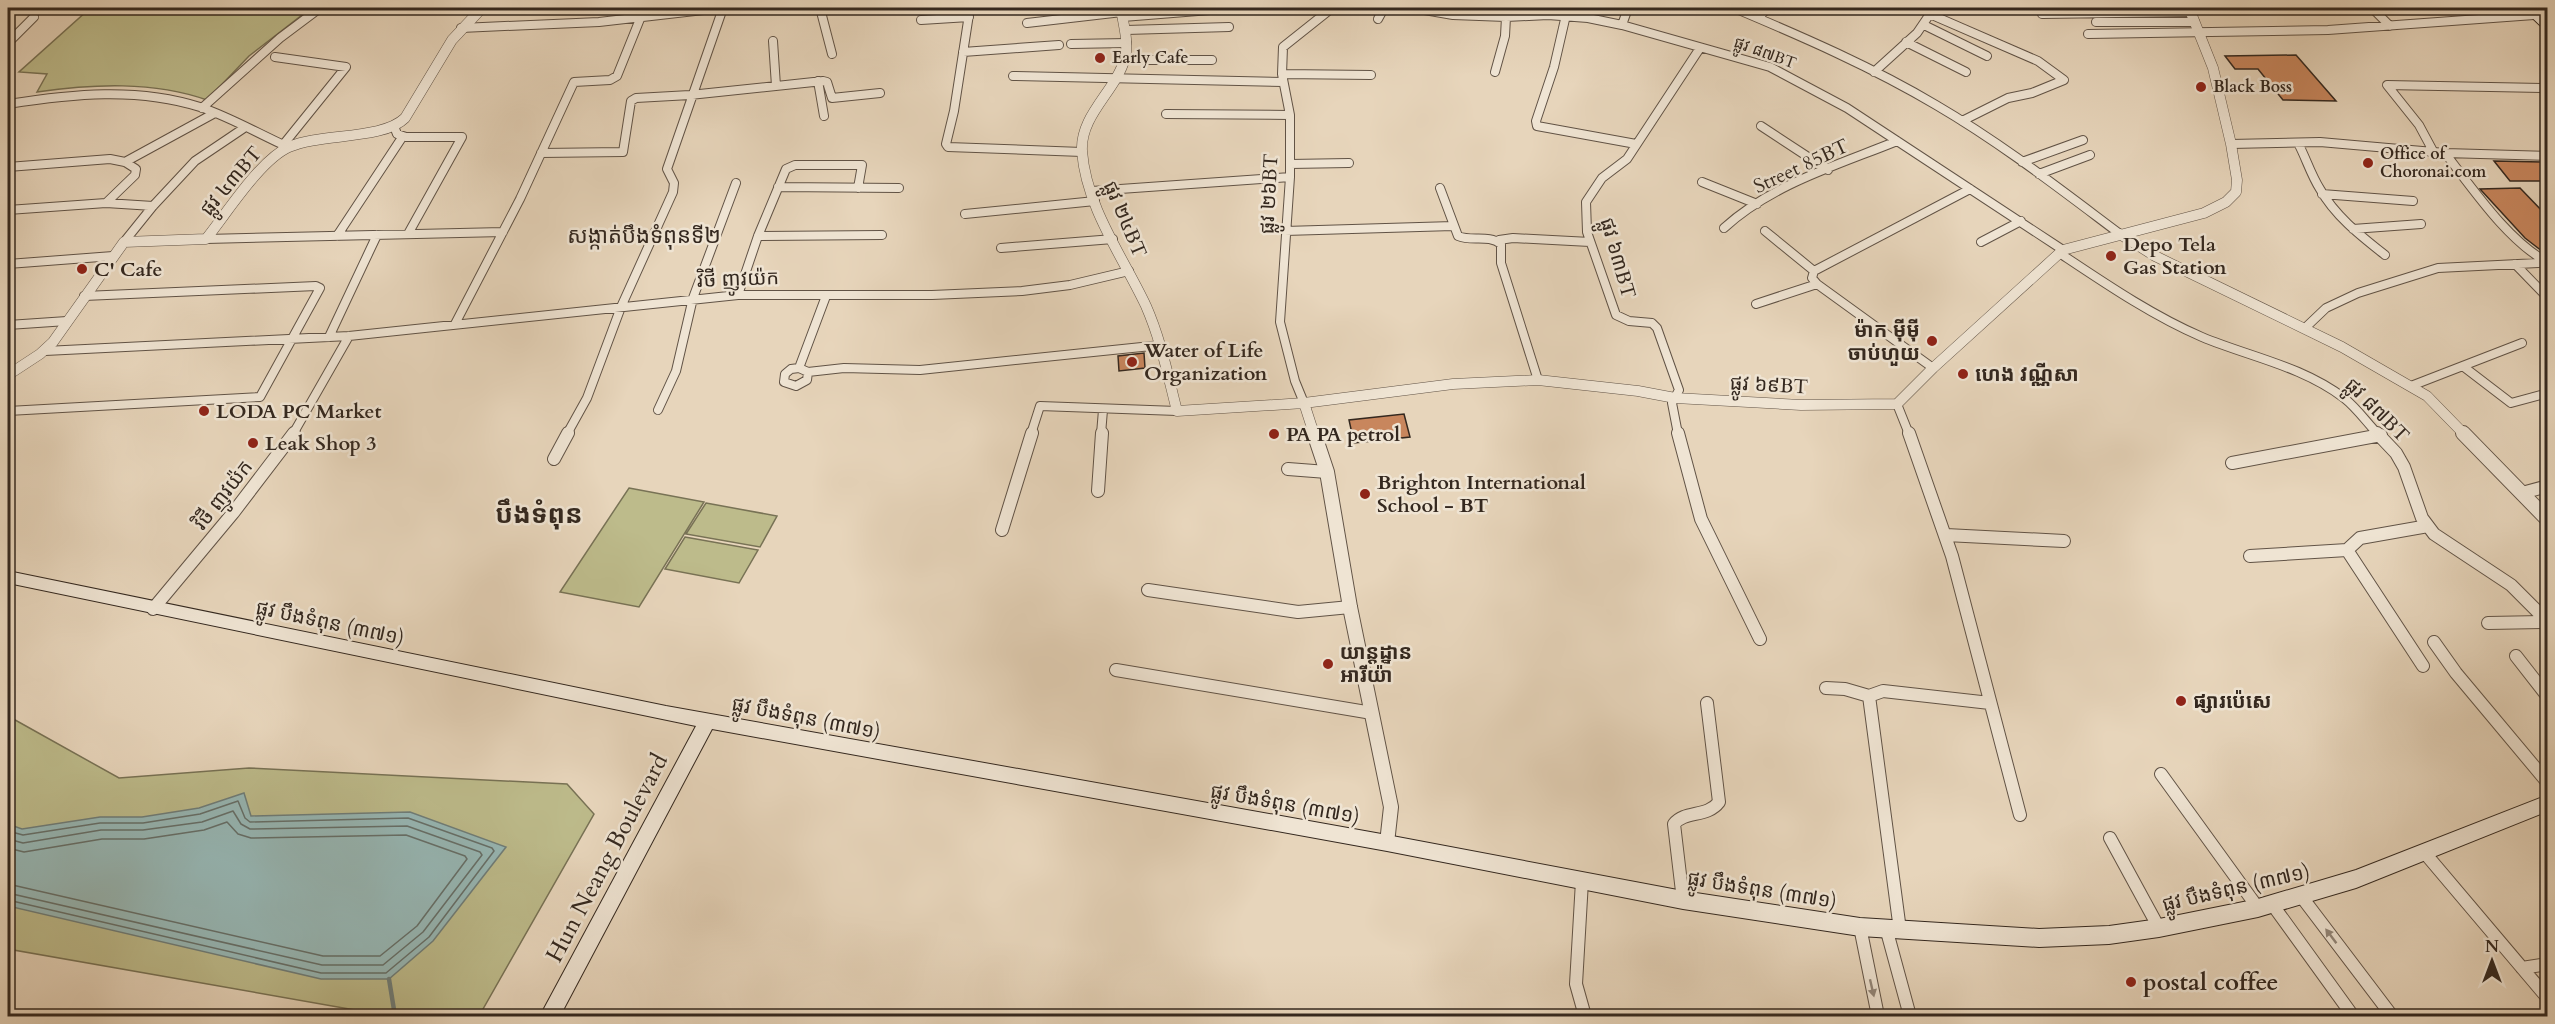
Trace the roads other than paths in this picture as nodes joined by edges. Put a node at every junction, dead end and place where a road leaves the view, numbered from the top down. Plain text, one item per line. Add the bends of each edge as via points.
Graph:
1 (320, 8) edge
2 (482, 8) edge
3 (719, 8) edge
4 (820, 8) edge
5 (970, 8) edge
6 (1235, 8) edge
7 (1332, 8) edge
8 (1383, 8) edge
9 (1413, 8) edge
10 (1628, 8) edge
11 (1734, 8) edge
12 (1768, 8) edge
13 (2372, 8) edge
14 (1933, 11) edge
15 (2531, 11) edge
16 (1122, 12) edge
17 (2042, 14) dead end
18 (1566, 15) junction
19 (34, 17) dead end
20 (969, 17) junction
21 (1506, 17) junction
22 (1758, 18) junction
23 (2194, 18) edge
24 (640, 19) junction
25 (1378, 19) dead end
26 (921, 20) dead end
27 (2096, 22) dead end
28 (1027, 23) dead end
29 (1622, 25) junction
30 (1924, 25) junction
31 (2390, 26) junction
32 (1229, 27) dead end
33 (461, 28) junction
34 (1126, 30) junction
35 (2547, 30) edge
36 (2088, 34) dead end
37 (773, 41) dead end
38 (1906, 42) junction
39 (8, 43) edge
40 (1071, 44) dead end
41 (1127, 44) junction
42 (1059, 45) dead end
43 (1700, 48) junction
44 (963, 52) junction
45 (832, 54) dead end
46 (275, 57) dead end
47 (1987, 57) dead end
48 (1125, 60) junction
49 (1212, 60) dead end
50 (1495, 72) dead end
51 (1874, 72) junction
52 (1966, 72) dead end
53 (1371, 75) dead end
54 (1013, 76) dead end
55 (1282, 78) junction
56 (1114, 79) junction
57 (819, 81) junction
58 (776, 86) junction
59 (2547, 88) edge
60 (880, 93) dead end
61 (690, 95) junction
62 (8, 104) edge
63 (202, 108) junction
64 (213, 114) junction
65 (1166, 114) dead end
66 (1290, 115) junction
67 (824, 116) dead end
68 (1962, 121) junction
69 (394, 126) junction
70 (1761, 126) dead end
71 (244, 128) junction
72 (403, 136) junction
73 (2083, 140) dead end
74 (1897, 141) junction
75 (2298, 143) junction
76 (1636, 144) junction
77 (2231, 144) junction
78 (285, 146) junction
79 (2433, 151) junction
80 (1082, 152) junction
81 (542, 153) junction
82 (2445, 153) junction
83 (2090, 155) dead end
84 (2547, 156) edge
85 (125, 162) junction
86 (2022, 162) junction
87 (1349, 163) dead end
88 (1290, 164) junction
89 (8, 167) edge
90 (1828, 170) junction
91 (2039, 174) junction
92 (1290, 177) junction
93 (1702, 182) dead end
94 (736, 183) dead end
95 (778, 187) junction
96 (858, 188) junction
97 (899, 188) dead end
98 (1440, 188) dead end
99 (1970, 189) junction
100 (2322, 195) junction
101 (1094, 196) junction
102 (2413, 201) dead end
103 (106, 203) junction
104 (1756, 204) junction
105 (153, 206) junction
106 (8, 210) edge
107 (965, 214) dead end
108 (2021, 221) junction
109 (2421, 224) dead end
110 (1454, 226) junction
111 (1724, 228) dead end
112 (2353, 229) junction
113 (1285, 231) junction
114 (1765, 231) dead end
115 (503, 232) junction
116 (408, 234) junction
117 (2120, 234) junction
118 (376, 235) junction
119 (882, 235) dead end
120 (337, 236) junction
121 (758, 236) junction
122 (206, 239) junction
123 (1113, 239) junction
124 (1498, 240) junction
125 (1590, 242) junction
126 (1981, 242) dead end
127 (124, 243) junction
128 (1001, 248) dead end
129 (2062, 252) junction
130 (2385, 255) dead end
131 (113, 256) junction
132 (2545, 261) edge
133 (8, 264) edge
134 (2515, 264) junction
135 (1129, 271) junction
136 (1814, 271) junction
137 (1817, 284) junction
138 (738, 295) junction
139 (826, 296) junction
140 (84, 297) junction
141 (693, 298) junction
142 (2547, 298) edge
143 (1756, 304) dead end
144 (621, 307) junction
145 (67, 321) junction
146 (455, 324) junction
147 (8, 325) edge
148 (2304, 328) junction
149 (349, 336) junction
150 (329, 337) junction
151 (291, 340) junction
152 (2522, 344) dead end
153 (1161, 345) junction
154 (45, 351) junction
155 (2464, 367) junction
156 (1933, 368) junction
157 (8, 375) edge
158 (1538, 380) junction
159 (2410, 386) junction
160 (2547, 393) edge
161 (1675, 398) junction
162 (1304, 403) junction
163 (1897, 404) junction
164 (658, 410) dead end
165 (1103, 410) junction
166 (8, 411) edge
167 (1177, 411) junction
168 (2381, 435) junction
169 (554, 459) dead end
170 (2232, 463) dead end
171 (1288, 469) dead end
172 (1327, 472) junction
173 (2547, 486) edge
174 (1098, 491) dead end
175 (2522, 493) junction
176 (2547, 520) edge
177 (2428, 526) junction
178 (1002, 530) dead end
179 (1946, 536) junction
180 (2064, 541) dead end
181 (2347, 550) junction
182 (2250, 556) dead end
183 (8, 577) edge
184 (1148, 590) dead end
185 (1350, 607) junction
186 (153, 609) junction
187 (2547, 622) edge
188 (2487, 623) dead end
189 (1760, 639) dead end
190 (2434, 642) dead end
191 (2516, 656) dead end
192 (2423, 666) dead end
193 (1116, 670) dead end
194 (1826, 688) dead end
195 (1869, 696) junction
196 (2547, 697) edge
197 (1707, 703) dead end
198 (1990, 703) junction
199 (1371, 713) junction
200 (707, 721) junction
201 (2161, 774) dead end
202 (2547, 783) edge
203 (2547, 803) edge
204 (2020, 816) dead end
205 (2110, 838) dead end
206 (1387, 843) junction
207 (2424, 852) junction
208 (1581, 881) junction
209 (2301, 896) junction
210 (1683, 900) junction
211 (2265, 906) junction
212 (1860, 927) junction
213 (2160, 928) junction
214 (1893, 929) junction
215 (2547, 964) edge
216 (2522, 968) junction
217 (2545, 995) dead end
218 (550, 1017) edge
219 (1585, 1017) edge
220 (1878, 1017) edge
221 (1910, 1017) edge
222 (2353, 1017) edge
223 (2392, 1017) edge

1 - 63 street
2 - 33 street
3 - 24 street
3 - 61 street
4 - 45 street
5 - 20 street
6 - 16 street
7 - 55 street, ផ្លូវ ២៦BT via 1283,47
8 - 25 street
9 - 21 street, ផ្លូវ ៨៧BT via 1453,15
10 - 29 street
11 - 22 street
12 - 22 street
13 - 31 street
14 - 30 street
14 - 68 street via 2038,61 2064,80 2008,98
15 - 31 street
15 - 35 main road
16 - 28 street
16 - 34 street, ផ្លូវ ២៤BT
17 - 23 street
18 - 21 street, ផ្លូវ ៨៧BT
18 - 29 street, ផ្លូវ ៨៧BT
18 - 76 street via 1537,126
19 - 39 street
20 - 26 street
20 - 44 street
21 - 50 street
22 - 51 street
23 - 27 street
23 - 31 street via 2268,33
23 - 36 street
23 - 77 street via 2213,68
24 - 33 street
24 - 81 street via 616,76 574,82
29 - 43 street, ផ្លូវ ៨៧BT
30 - 38 street
30 - 47 street
32 - 34 street
33 - 69 street via 405,118
34 - 41 street, ផ្លូវ ២៤BT
37 - 58 street
38 - 51 street
38 - 52 street
40 - 41 street
41 - 48 street, ផ្លូវ ២៤BT
42 - 44 street
43 - 74 street, ផ្លូវ ៨៧BT via 1781,72
43 - 76 street, ផ្លូវ ៦៣BT
44 - 80 street via 948,147
46 - 78 street via 346,67
48 - 49 street
48 - 56 street, ផ្លូវ ២៤BT
51 - 68 street
53 - 55 street
54 - 56 street
55 - 56 street
55 - 66 street, ផ្លូវ ២៦BT
56 - 80 street, ផ្លូវ ២៤BT via 1085,131
57 - 58 street
57 - 60 street via 827,82 831,98
57 - 67 street
58 - 61 street
59 - 79 street via 2387,85 2419,125
61 - 81 street via 632,99 623,152
61 - 144 street via 667,169 674,183 673,192
62 - 63 street via 48,96 106,94 170,99
63 - 64 street
64 - 71 street
64 - 85 street
65 - 66 street
66 - 88 street, ផ្លូវ ២៦BT
68 - 86 street
69 - 72 street via 397,134
69 - 78 street, ផ្លូវ ៤៣BT
70 - 90 street
71 - 78 street
71 - 105 street via 195,161
72 - 116 street via 462,137
72 - 120 street
73 - 86 street
74 - 90 street, Street 85BT
74 - 99 street, ផ្លូវ ៨៧BT
75 - 77 street
75 - 79 street via 2367,144
75 - 100 street
76 - 125 street, ផ្លូវ ៦៣BT via 1627,159 1602,178 1586,202
77 - 117 street via 2236,192 2226,202 2204,213
78 - 122 street, ផ្លូវ ៤៣BT via 268,160
79 - 82 street
80 - 101 street, ផ្លូវ ២៤BT
81 - 115 street
82 - 84 street
82 - 132 street via 2484,202 2533,254
83 - 91 street
85 - 89 street via 110,159
85 - 103 street via 136,173
86 - 91 street
87 - 88 street
88 - 92 street, ផ្លូវ ២៦BT
90 - 104 street, Street 85BT
91 - 117 street
92 - 101 street
92 - 113 street, ផ្លូវ ២៦BT
93 - 104 street
94 - 141 street
95 - 96 street
95 - 96 street via 790,165 858,164 863,168
95 - 121 street
96 - 97 street
98 - 110 street
99 - 108 street, ផ្លូវ ៨៧BT
99 - 136 street
100 - 102 street
100 - 112 street
101 - 107 street
101 - 123 street, ផ្លូវ ២៤BT
103 - 105 street
103 - 106 street
104 - 111 street, Street 85BT
105 - 127 street
108 - 126 street
108 - 129 street, ផ្លូវ ៨៧BT
109 - 112 street
110 - 113 street
110 - 124 street via 1462,238
112 - 130 street
113 - 162 street, ផ្លូវ ២៦BT via 1281,329
114 - 136 street
115 - 116 street
115 - 146 street
116 - 118 street
117 - 129 street
117 - 148 street via 2155,256
118 - 120 street
118 - 150 street
119 - 121 street
120 - 122 street
121 - 138 street
122 - 127 street, ផ្លូវ ៤៣BT
123 - 128 street
123 - 135 street, ផ្លូវ ២៤BT
124 - 125 street
124 - 158 street
125 - 161 street, ផ្លូវ ៦៣BT via 1616,315 1629,322 1652,323 1657,328 1679,390
127 - 131 street
129 - 156 street
129 - 168 street, ផ្លូវ ៨៧BT via 2105,283 2178,325 2317,379 2345,399
131 - 133 street
131 - 140 street
132 - 134 street
134 - 142 street
134 - 148 street via 2438,268 2358,293 2326,308
135 - 139 street, វិថី ញូវយ៉ក via 1022,291
135 - 153 street, ផ្លូវ ២៤BT
136 - 137 street via 1812,278
137 - 143 street
137 - 156 street
138 - 139 street, វិថី ញូវយ៉ក
138 - 141 street, វិថី ញូវយ៉ក
139 - 153 street via 803,370 920,370
140 - 145 street
140 - 151 street via 320,286
141 - 144 street, វិថី ញូវយ៉ក
141 - 164 street via 676,371
144 - 146 street, វិថី ញូវយ៉ក
144 - 169 street via 587,398
145 - 147 street
145 - 154 street
146 - 149 street, វិថី ញូវយ៉ក
148 - 159 street
149 - 150 street, វិថី ញូវយ៉ក
149 - 186 street, វិថី ញូវយ៉ក via 296,430
150 - 151 street, វិថី ញូវយ៉ក
151 - 154 street, វិថី ញូវយ៉ក
151 - 166 street via 263,394 256,398
152 - 155 street
153 - 167 street, ផ្លូវ ២៤BT
154 - 157 street
155 - 159 street
155 - 160 street via 2511,403
156 - 163 street
158 - 161 street, ផ្លូវ ៦៩BT
158 - 162 street, ផ្លូវ ៦៩BT via 1410,388
159 - 175 street via 2441,409
161 - 163 street, ផ្លូវ ៦៩BT via 1801,405
161 - 189 street, ផ្លូវ ៦៣BT via 1672,403 1678,434 1701,519
162 - 167 street, ផ្លូវ ៦៩BT
162 - 172 street
163 - 179 street
165 - 167 street, ផ្លូវ ៦៩BT
165 - 174 street
165 - 178 street, ផ្លូវ ៦៩BT via 1040,406
168 - 170 street
168 - 177 street, ផ្លូវ ៨៧BT via 2404,467
171 - 172 street
172 - 185 street
173 - 175 street
175 - 176 street
177 - 181 street via 2360,538
177 - 187 street, ផ្លូវ ៨៧BT via 2434,534 2511,585
179 - 180 street
179 - 198 street
181 - 182 street
181 - 192 street
183 - 186 main road, ផ្លូវ បឹងទំពុន (៣៧១)
184 - 185 street via 1299,612
185 - 199 street
186 - 200 main road, ផ្លូវ បឹងទំពុន (៣៧១)
187 - 188 street
190 - 202 street
191 - 196 street
193 - 199 street
194 - 195 street
195 - 198 street via 1883,691
195 - 214 street
197 - 210 street via 1719,802 1713,810 1678,819 1674,824
198 - 204 street
199 - 206 street via 1391,807
200 - 206 main road, ផ្លូវ បឹងទំពុន (៣៧១)
200 - 218 main road, Hun Neang Boulevard
201 - 211 street
203 - 207 main road, ផ្លូវ បឹងទំពុន (៣៧១)
205 - 213 street
206 - 208 main road, ផ្លូវ បឹងទំពុន (៣៧១)
207 - 209 main road, ផ្លូវ បឹងទំពុន (៣៧១)
207 - 216 street
208 - 210 main road, ផ្លូវ បឹងទំពុន (៣៧១)
208 - 219 street via 1576,984
209 - 211 main road, ផ្លូវ បឹងទំពុន (៣៧១)
223 -> 209 street
210 - 212 main road, ផ្លូវ បឹងទំពុន (៣៧១)
211 - 213 main road, ផ្លូវ បឹងទំពុន (៣៧១)
211 - 222 street
212 - 214 main road, ផ្លូវ បឹងទំពុន (៣៧១)
212 -> 220 street
213 - 214 main road, ផ្លូវ បឹងទំពុន (៣៧១) via 2039,938
214 - 221 street
215 - 216 street
216 - 217 street

